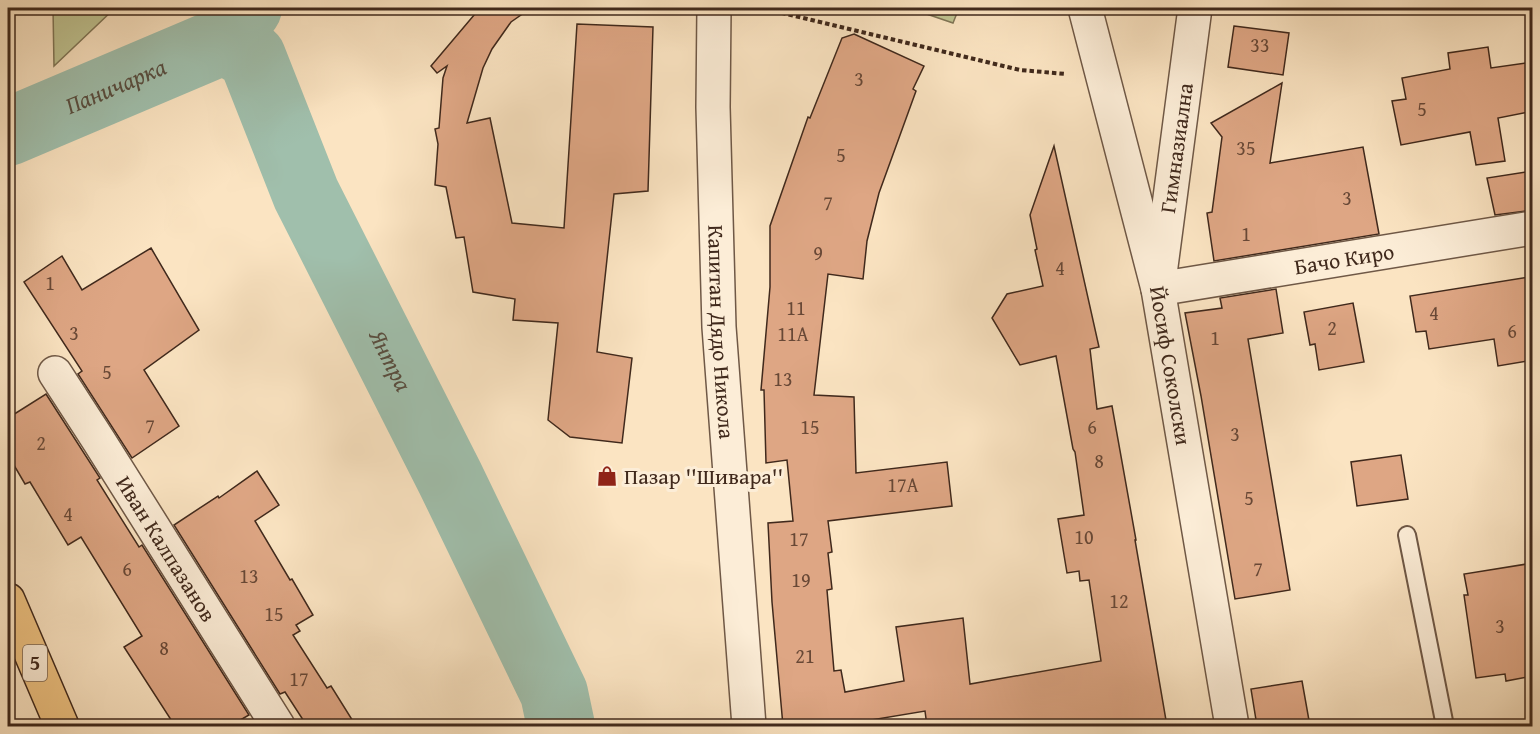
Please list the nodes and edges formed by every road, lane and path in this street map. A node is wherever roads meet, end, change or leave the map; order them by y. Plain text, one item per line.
1 (794, 8) edge
2 (1085, 8) edge
3 (1195, 8) edge
4 (714, 9) edge
5 (756, 10) edge
6 (774, 11) junction
7 (1103, 77) junction
8 (1533, 228) edge
9 (1158, 289) junction
10 (55, 373) dead end
11 (1407, 535) dead end
12 (8, 600) edge
13 (62, 726) edge
14 (278, 726) edge
15 (748, 726) edge
16 (1232, 726) edge
17 (1445, 726) edge

1 - 6 path
2 - 7 street, Йосиф Соколски
3 - 9 street, Гимназиална
4 - 5 path
4 - 15 street, Капитан Дядо Никола
5 - 6 path
6 - 7 path
7 - 9 street, Йосиф Соколски
8 - 9 street, Бачо Киро
9 - 16 street, Йосиф Соколски
10 - 14 street, Иван Калпазанов
11 - 17 lane
12 - 13 main road, 5

